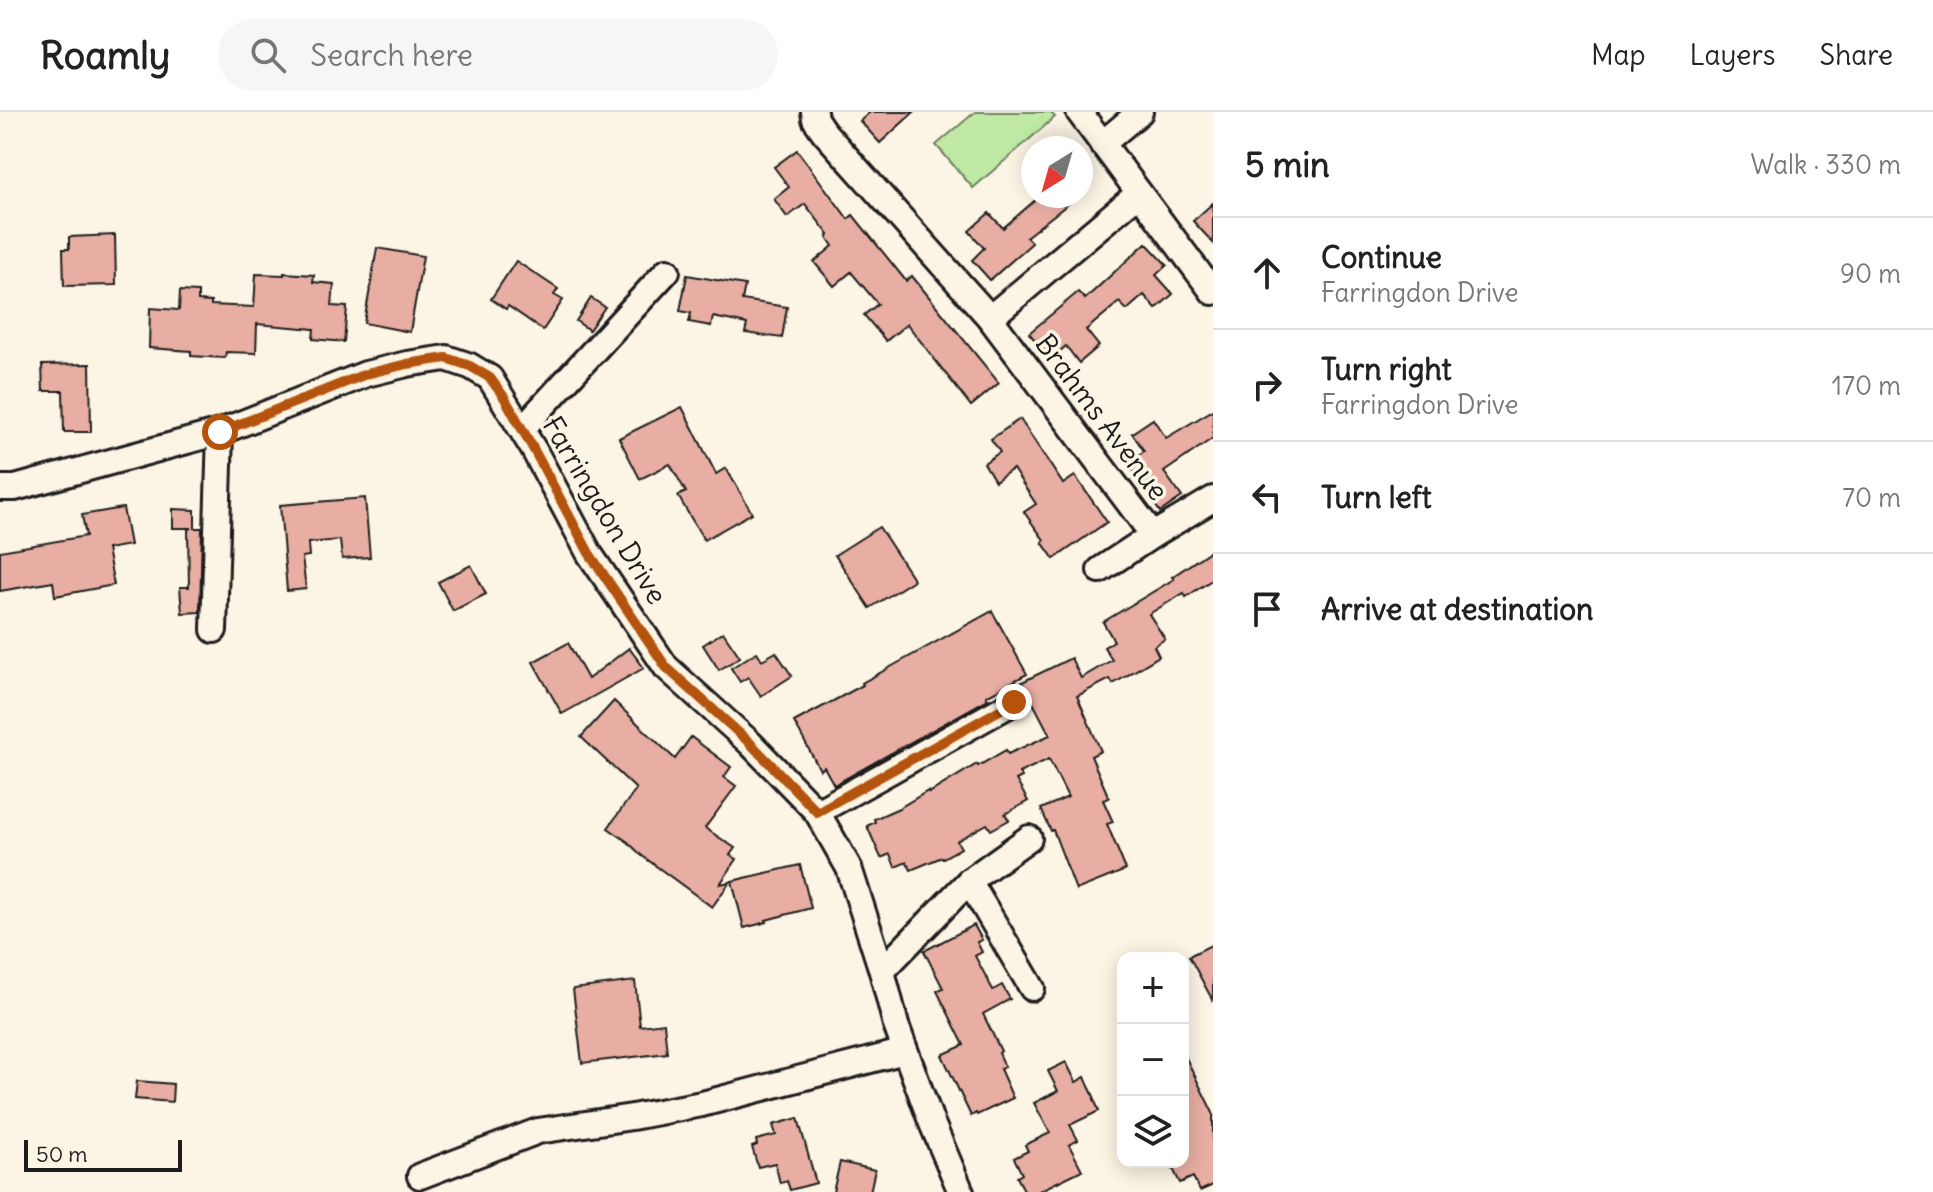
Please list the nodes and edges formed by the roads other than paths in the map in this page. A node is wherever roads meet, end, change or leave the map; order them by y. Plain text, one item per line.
1 (814, 112) edge
2 (1079, 112) edge
3 (1140, 112) edge
4 (1102, 144) junction
5 (1139, 193) junction
6 (667, 271) dead end
7 (1213, 292) edge
8 (990, 318) junction
9 (522, 429) junction
10 (220, 432) junction
11 (0, 488) edge
12 (1213, 499) edge
13 (1153, 535) junction
14 (1100, 570) dead end
15 (214, 630) dead end
16 (1014, 702) dead end
17 (817, 812) junction
18 (1029, 838) dead end
19 (969, 881) junction
20 (882, 971) junction
21 (1032, 988) dead end
22 (905, 1051) junction
23 (420, 1176) dead end
24 (961, 1192) edge

1 - 8 street, Brahms Avenue
2 - 4 street
3 - 4 street
4 - 5 street
5 - 7 street
5 - 8 street
6 - 9 street
8 - 13 street, Brahms Avenue
9 - 10 street, Farringdon Drive
9 - 17 street, Farringdon Drive
10 - 11 street, Farringdon Drive
10 - 15 street
12 - 13 street, Brahms Avenue
13 - 14 street
16 - 17 street
17 - 20 street, Farringdon Drive
18 - 19 street
19 - 20 street
19 - 21 street
20 - 22 street, Farringdon Drive
22 - 23 street
22 - 24 street, Farringdon Drive

